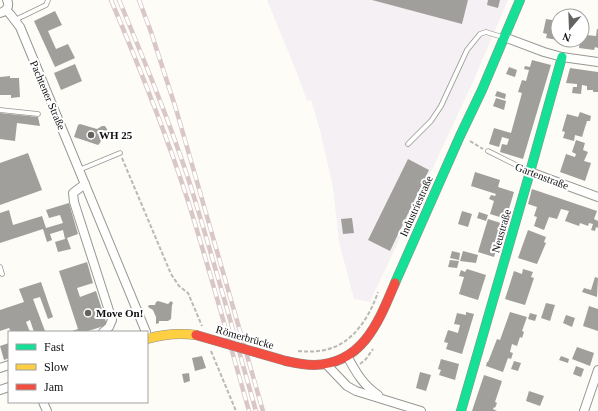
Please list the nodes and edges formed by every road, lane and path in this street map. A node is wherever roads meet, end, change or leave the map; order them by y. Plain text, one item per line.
1 (7, 0) edge
2 (48, 0) edge
3 (520, 0) edge
4 (3, 11) edge
5 (15, 20) junction
6 (504, 37) junction
7 (562, 57) junction
8 (598, 62) edge
9 (0, 110) edge
10 (38, 114) dead end
11 (408, 144) dead end
12 (488, 151) dead end
13 (120, 153) joint
14 (79, 170) junction
15 (530, 172) junction
16 (85, 184) junction
17 (598, 197) edge
18 (0, 267) edge
19 (2, 274) dead end
20 (380, 289) dead end
21 (203, 328) dead end
22 (104, 331) edge
23 (145, 331) edge
24 (148, 336) edge
25 (210, 348) dead end
26 (292, 351) dead end
27 (347, 356) junction
28 (286, 361) joint
29 (326, 364) junction
30 (598, 370) edge
31 (385, 400) junction
32 (236, 411) edge
33 (421, 411) edge
34 (461, 411) edge
35 (584, 411) edge

1 - 4 street
2 - 5 lane
3 - 6 street, Industriestraße
4 - 5 street, Pachtener Straße
5 - 14 street, Pachtener Straße
6 - 7 street
6 - 11 lane
6 - 27 street, Industriestraße
7 - 8 street
7 - 15 street, Neustraße
9 - 10 lane
12 - 15 lane, Gartenstraße
13 - 14 lane
13 - 21 path
14 - 16 street, Pachtener Straße
15 - 17 street, Gartenstraße
15 - 34 street, Neustraße
16 - 22 street
16 - 23 street, Pachtener Straße
18 - 19 lane
20 - 26 path
24 - 28 street, Römerbrücke, bridge
25 - 32 path
27 - 29 street, Industriestraße
27 - 31 street
28 - 29 street, Industriestraße
29 - 31 street
30 - 35 street
31 - 33 street

